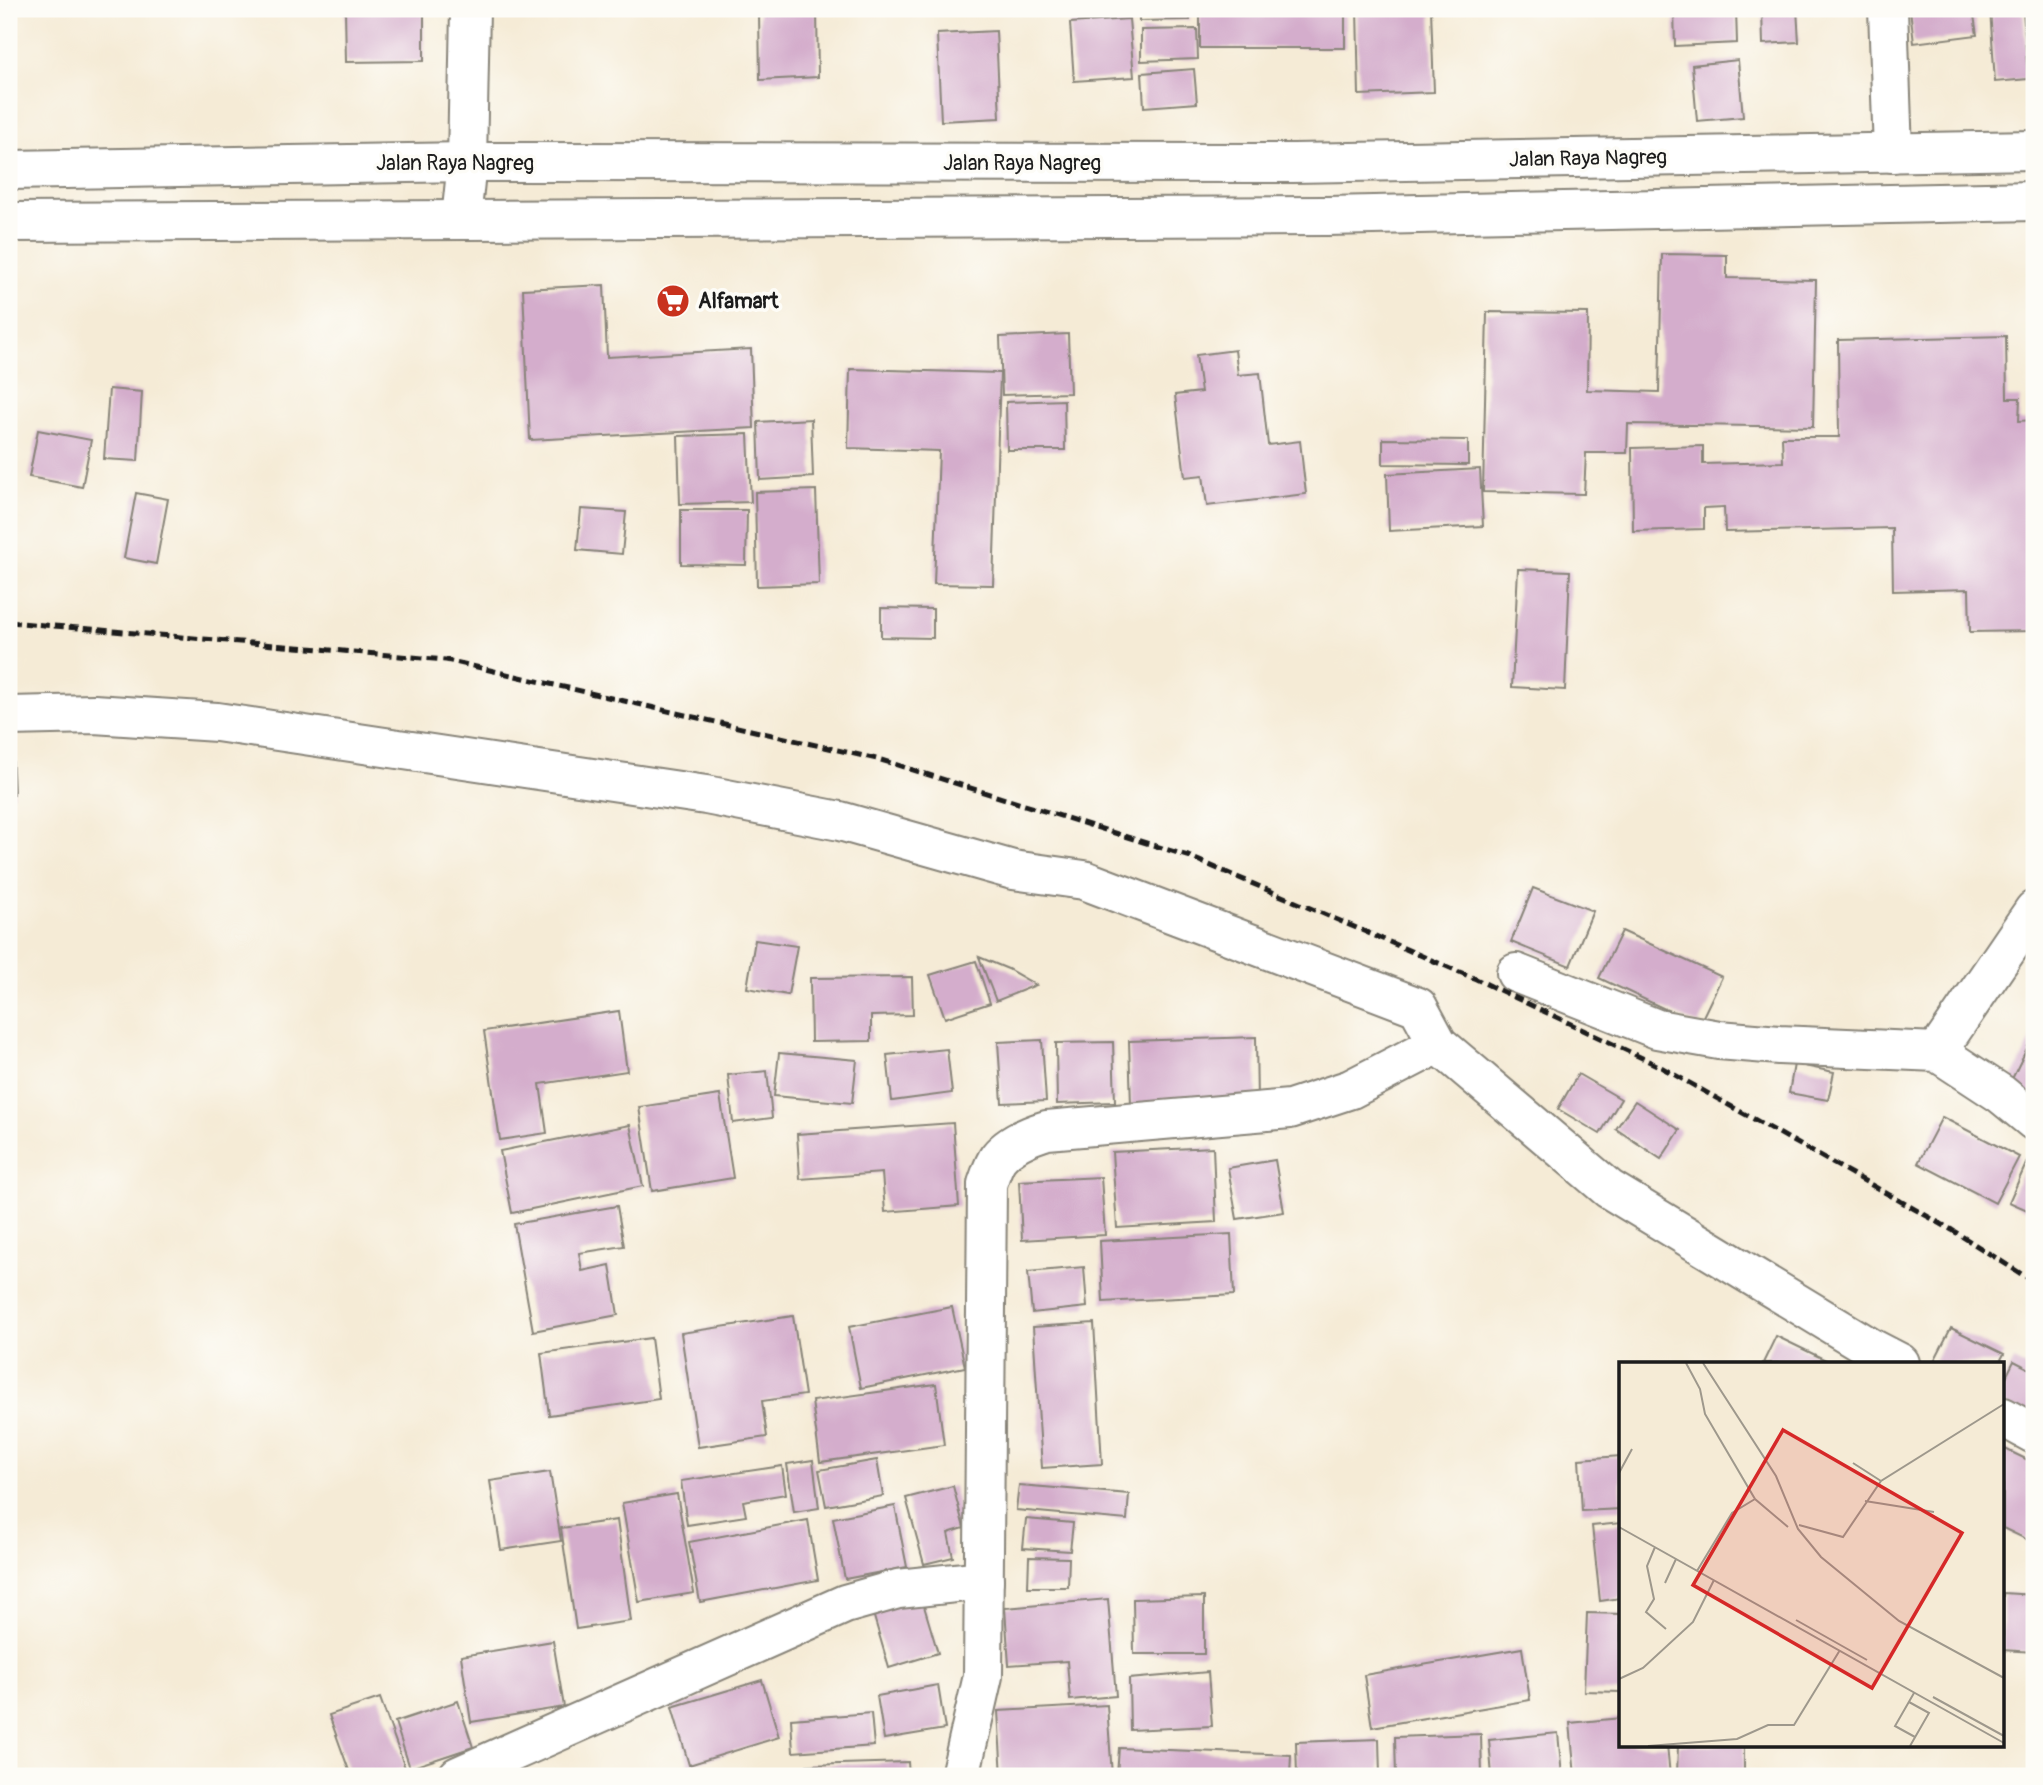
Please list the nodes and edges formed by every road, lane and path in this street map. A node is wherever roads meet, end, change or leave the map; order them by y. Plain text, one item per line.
1 (470, 9) edge
2 (1888, 9) edge
3 (2034, 150) edge
4 (1893, 153) junction
5 (467, 162) junction
6 (9, 170) edge
7 (2034, 201) edge
8 (461, 219) junction
9 (9, 222) edge
10 (9, 716) edge
11 (2034, 910) edge
12 (1516, 974) dead end
13 (1438, 1044) junction
14 (1937, 1052) junction
15 (2034, 1121) edge
16 (1898, 1362) edge
17 (2004, 1418) edge
18 (2034, 1434) edge
19 (984, 1580) junction
20 (458, 1776) edge
21 (960, 1776) edge

1 - 5 main road
2 - 4 main road
3 - 4 main road, Jalan Raya Nagreg
4 - 5 main road, Jalan Raya Nagreg
5 - 6 main road, Jalan Raya Nagreg
5 - 8 main road
7 - 8 main road
8 - 9 main road
10 - 13 main road
11 - 14 main road
12 - 14 main road
13 - 16 main road
13 - 19 main road
14 - 15 main road
17 - 18 main road
19 - 20 main road
19 - 21 main road

